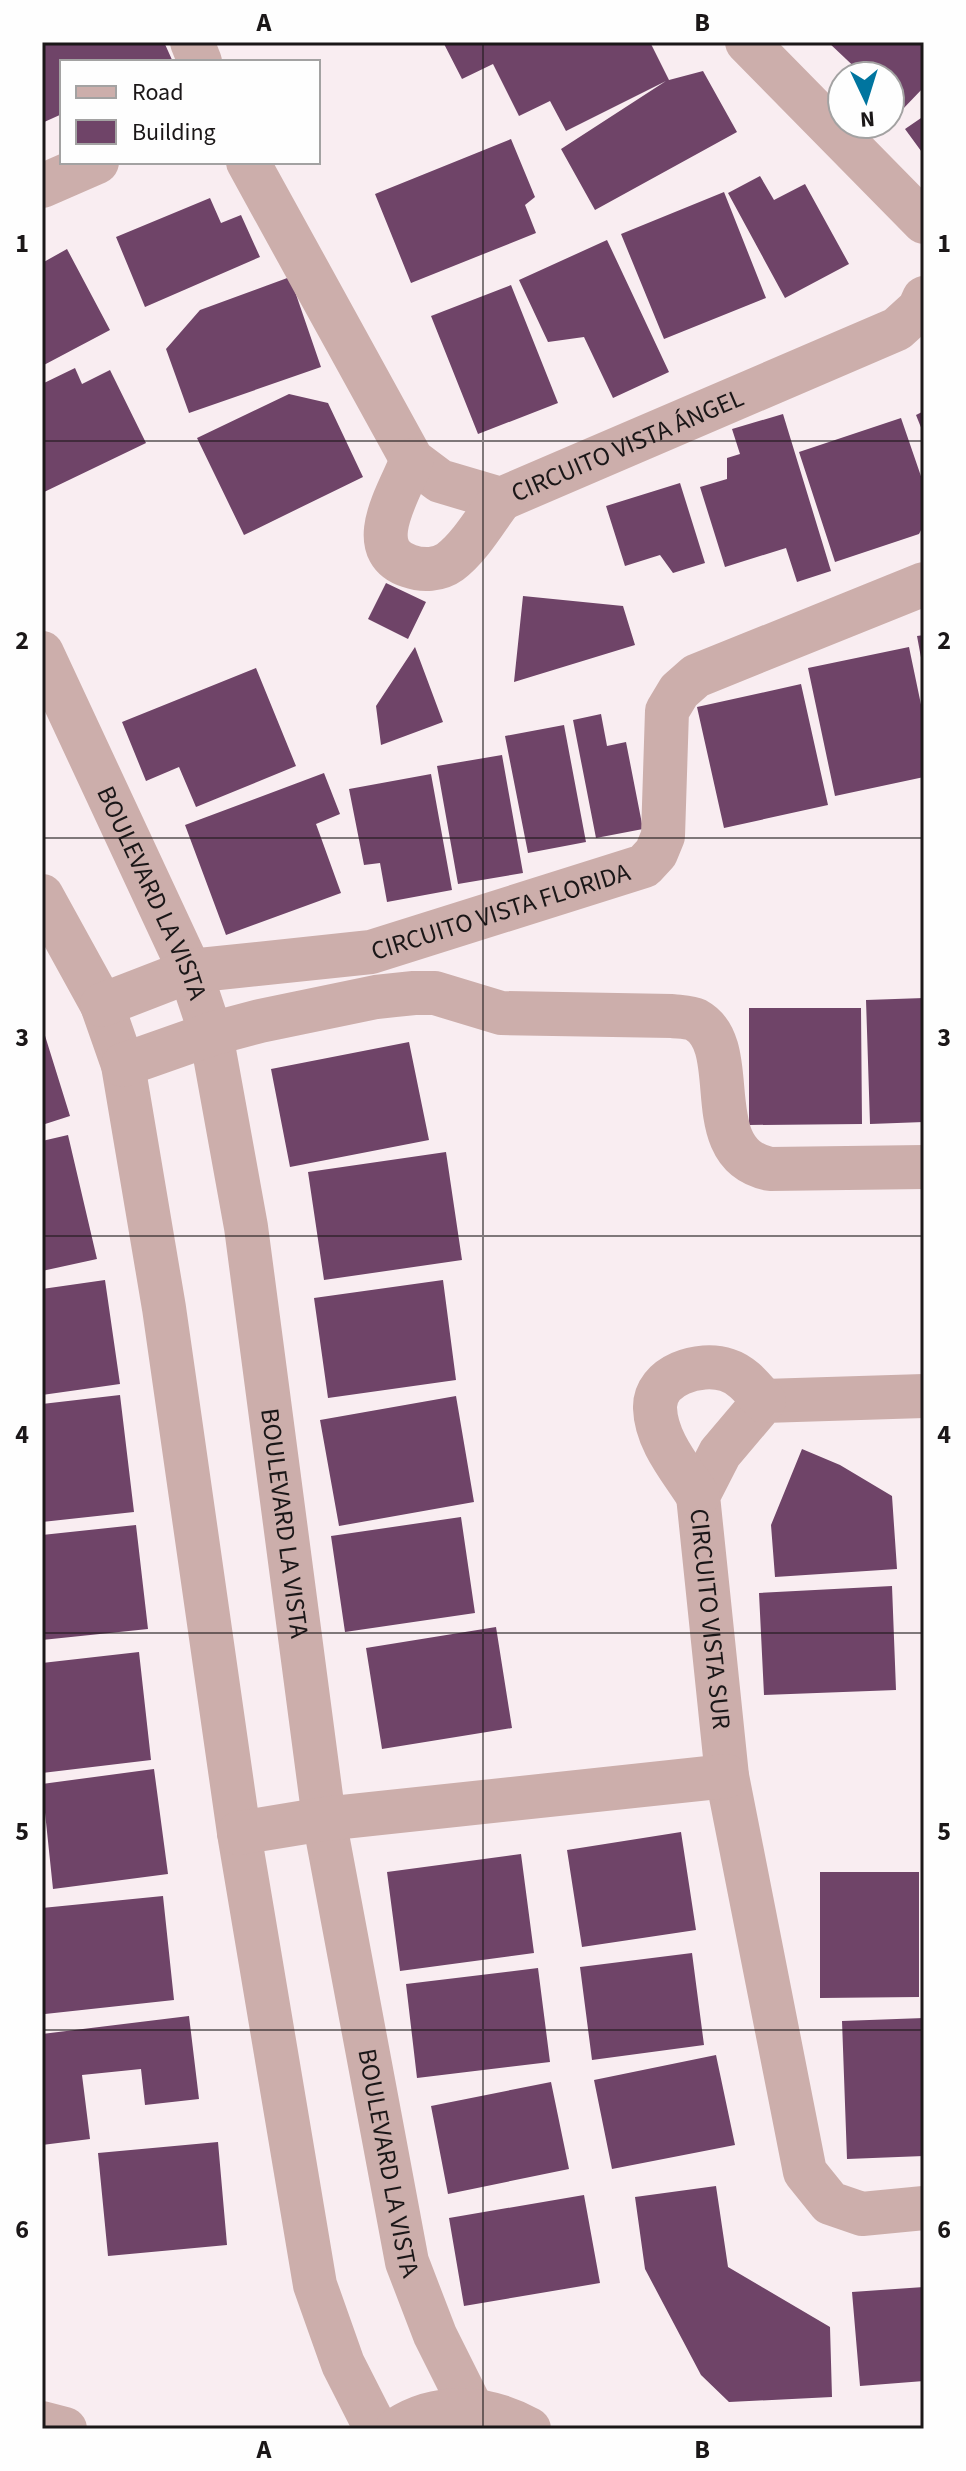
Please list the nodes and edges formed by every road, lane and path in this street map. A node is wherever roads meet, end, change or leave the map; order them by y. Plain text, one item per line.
1 (747, 42) edge
2 (92, 164) edge
3 (249, 164) edge
4 (42, 186) edge
5 (924, 222) edge
6 (915, 322) edge
7 (412, 460) junction
8 (501, 499) junction
9 (924, 584) edge
10 (42, 653) edge
11 (42, 896) edge
12 (371, 952) junction
13 (190, 971) junction
14 (376, 997) junction
15 (102, 1005) junction
16 (211, 1034) junction
17 (123, 1065) junction
18 (924, 1167) edge
19 (924, 1396) edge
20 (764, 1401) junction
21 (698, 1496) junction
22 (727, 1776) junction
23 (324, 1819) junction
24 (239, 1833) junction
25 (924, 2208) edge
26 (472, 2409) junction
27 (42, 2423) edge
28 (65, 2429) edge
29 (376, 2429) edge
30 (397, 2429) edge
31 (529, 2429) edge

1 - 5 street
2 - 4 street
3 - 7 street, CIRCUITO VISTA ÁNGEL
6 - 8 street, CIRCUITO VISTA ÁNGEL
7 - 8 street, CIRCUITO VISTA ÁNGEL
7 - 8 street
9 - 12 street, CIRCUITO VISTA FLORIDA
10 - 13 street, BOULEVARD LA VISTA
11 - 15 street
12 - 13 street, CIRCUITO VISTA FLORIDA
12 - 14 street
13 - 15 street, CIRCUITO VISTA FLORIDA
13 - 16 street, BOULEVARD LA VISTA
14 - 16 street, CIRCUITO VISTA FLORIDA
14 - 18 street, CIRCUITO VISTA FLORIDA
15 - 17 street
16 - 17 street, CIRCUITO VISTA FLORIDA
16 - 23 street, BOULEVARD LA VISTA
17 - 24 street
19 - 20 street
20 - 21 street, CIRCUITO VISTA SUR
20 - 21 street
21 - 22 street, CIRCUITO VISTA SUR
22 - 23 street
22 - 25 street, CIRCUITO VISTA SUR
23 - 24 street
23 - 26 street, BOULEVARD LA VISTA
24 - 29 street
26 - 30 street
26 - 31 street
27 - 28 street

